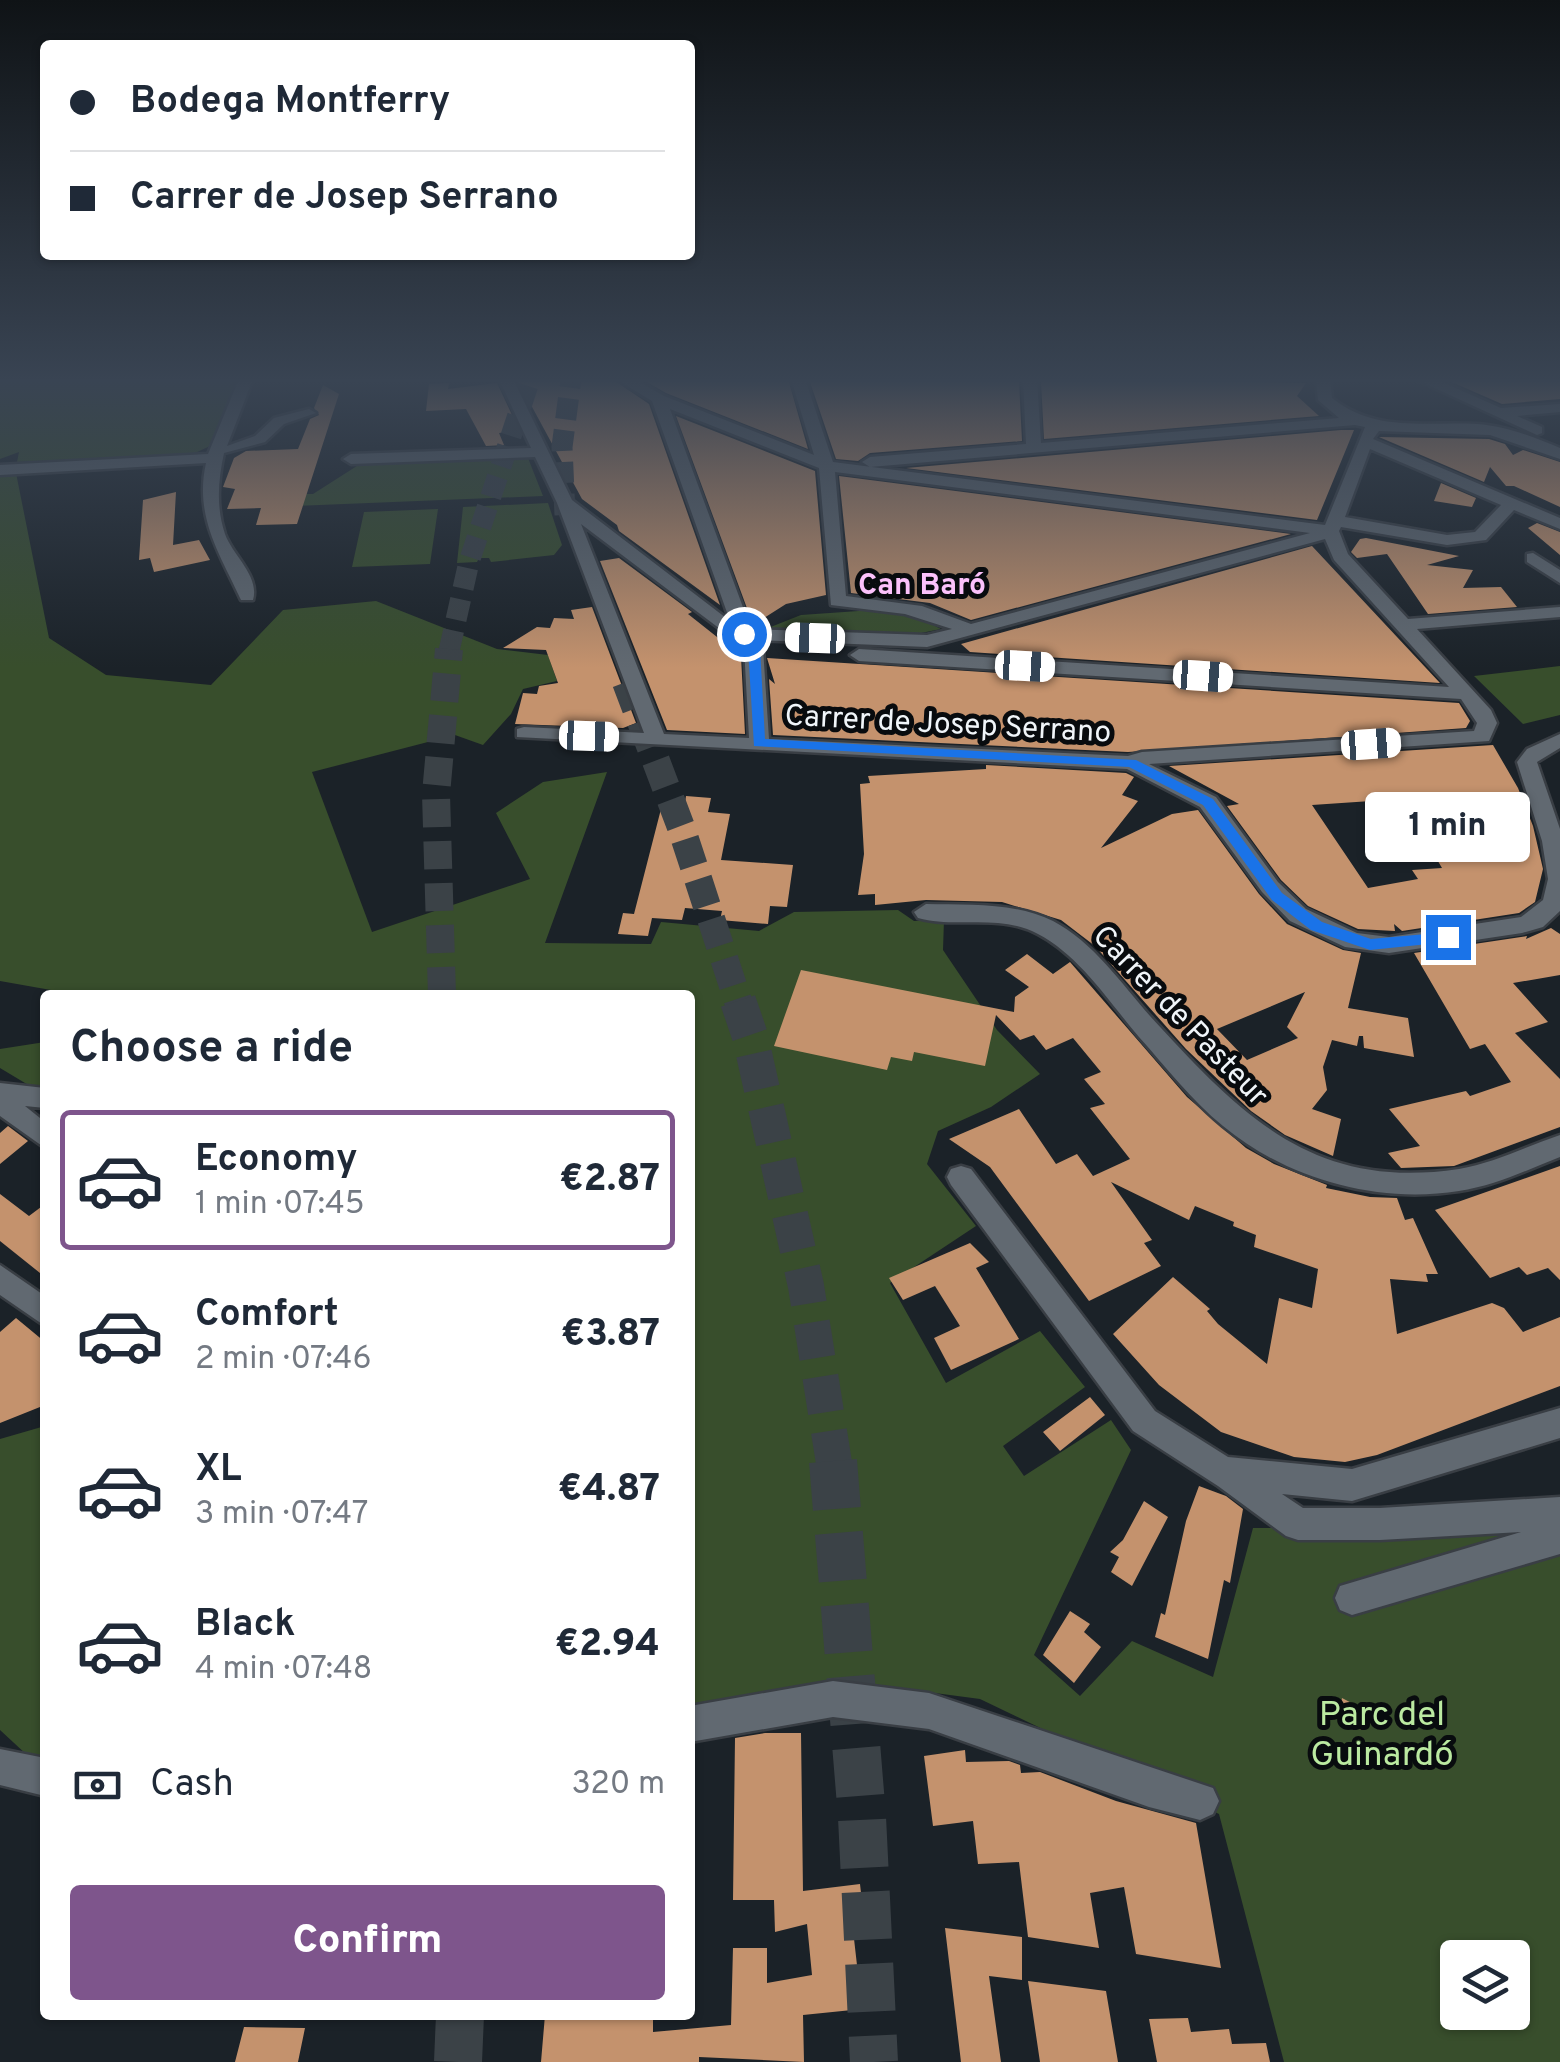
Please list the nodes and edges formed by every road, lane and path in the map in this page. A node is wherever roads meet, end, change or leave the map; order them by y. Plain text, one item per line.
1 (215, 475) edge
2 (552, 475) edge
3 (688, 475) edge
4 (828, 475) edge
5 (905, 475) edge
6 (1354, 475) edge
7 (1455, 475) edge
8 (566, 503) junction
9 (1512, 503) junction
10 (1560, 524) edge
11 (596, 526) junction
12 (1334, 526) junction
13 (575, 532) junction
14 (1308, 540) junction
15 (1338, 551) junction
16 (1533, 558) dead end
17 (1560, 578) edge
18 (246, 588) dead end
19 (1560, 612) edge
20 (1404, 624) junction
21 (970, 630) junction
22 (749, 641) junction
23 (1467, 694) junction
24 (524, 734) dead end
25 (656, 738) junction
26 (1560, 740) edge
27 (759, 743) junction
28 (1132, 763) junction
29 (926, 912) dead end
30 (0, 1092) edge
31 (40, 1097) edge
32 (0, 1101) edge
33 (40, 1133) edge
34 (1560, 1146) edge
35 (962, 1177) dead end
36 (0, 1278) edge
37 (40, 1309) edge
38 (1560, 1423) edge
39 (1223, 1472) junction
40 (1560, 1513) edge
41 (1560, 1537) edge
42 (1352, 1598) dead end
43 (695, 1723) edge
44 (0, 1767) edge
45 (40, 1776) edge
46 (1200, 1801) dead end

1 - 18 street
2 - 8 street
3 - 22 street
4 - 21 street
5 - 12 street
6 - 12 street
7 - 9 street
8 - 11 street
8 - 13 street
9 - 10 street
9 - 12 street
11 - 13 street
11 - 22 street
12 - 14 street
12 - 15 street
13 - 25 street
14 - 15 street
14 - 21 street
15 - 20 street
16 - 17 street
19 - 20 street
20 - 23 street
21 - 22 street
22 - 23 street
22 - 27 street
23 - 28 street
24 - 25 street, Carrer de Josep Serrano
25 - 27 street, Carrer de Josep Serrano
26 - 28 street, Carrer de Josep Serrano
27 - 28 street, Carrer de Josep Serrano
29 - 34 street, Carrer de Pasteur
30 - 31 street
32 - 33 street
35 - 39 street
36 - 37 street
38 - 39 street
39 - 40 street
41 - 42 street
43 - 46 street
44 - 45 street

